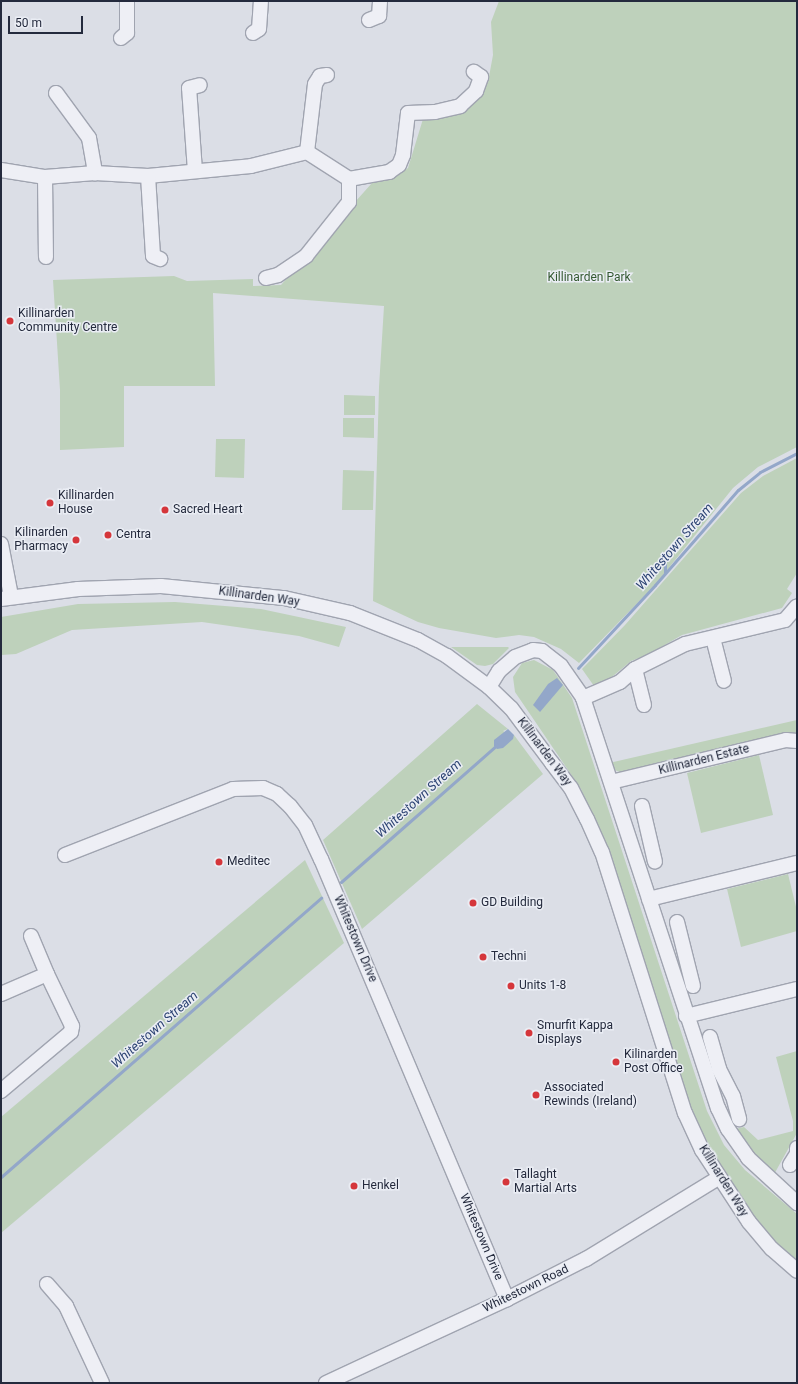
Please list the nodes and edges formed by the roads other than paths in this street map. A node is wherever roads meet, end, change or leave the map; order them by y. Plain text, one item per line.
1 (128, 1) edge
2 (261, 1) edge
3 (380, 1) edge
4 (369, 20) dead end
5 (253, 33) dead end
6 (121, 38) dead end
7 (474, 72) dead end
8 (327, 75) dead end
9 (200, 85) dead end
10 (56, 93) dead end
11 (307, 152) junction
12 (1, 170) edge
13 (195, 171) junction
14 (95, 173) junction
15 (148, 176) junction
16 (44, 177) junction
17 (349, 179) junction
18 (46, 258) dead end
19 (160, 259) dead end
20 (266, 278) dead end
21 (1, 544) edge
22 (6, 597) edge
23 (797, 606) edge
24 (713, 638) junction
25 (635, 669) junction
26 (724, 681) dead end
27 (489, 687) junction
28 (583, 698) junction
29 (644, 705) dead end
30 (797, 741) edge
31 (611, 782) junction
32 (642, 806) dead end
33 (651, 844) junction
34 (632, 849) junction
35 (65, 855) dead end
36 (655, 862) dead end
37 (797, 863) edge
38 (649, 899) junction
39 (677, 922) dead end
40 (31, 936) dead end
41 (686, 962) junction
42 (670, 966) junction
43 (47, 974) junction
44 (693, 986) dead end
45 (797, 989) edge
46 (1, 994) edge
47 (686, 1016) junction
48 (710, 1037) dead end
49 (726, 1081) junction
50 (710, 1087) junction
51 (1, 1091) edge
52 (739, 1119) dead end
53 (797, 1148) edge
54 (790, 1165) dead end
55 (718, 1178) junction
56 (797, 1203) edge
57 (797, 1271) edge
58 (47, 1284) dead end
59 (507, 1299) junction
60 (102, 1383) edge
61 (326, 1383) edge

1 - 6 street
2 - 5 street
3 - 4 street
7 - 17 street
8 - 11 street
9 - 13 street
10 - 14 street
11 - 13 street
11 - 17 street
12 - 16 street
13 - 15 street
14 - 15 street
14 - 16 street
15 - 19 street
16 - 18 street
17 - 20 street
21 - 22 street
22 - 27 street, Killinarden Way
23 - 24 street
24 - 25 street
24 - 26 street
25 - 28 street
25 - 29 street
27 - 28 street
27 - 55 street, Killinarden Way
28 - 31 street
30 - 31 street, Killinarden Estate
31 - 34 street
32 - 33 street
33 - 34 street
33 - 36 street
34 - 38 street
35 - 59 street, Whitestown Drive
37 - 38 street
38 - 42 street
39 - 41 street
40 - 43 street
41 - 42 street
41 - 44 street
42 - 47 street
43 - 46 street
43 - 51 street
45 - 47 street
47 - 50 street
48 - 49 street
49 - 50 street
49 - 52 street
50 - 56 street
53 - 54 street
55 - 57 street, Killinarden Way
55 - 59 street, Whitestown Road
58 - 60 street
59 - 61 street, Whitestown Road

